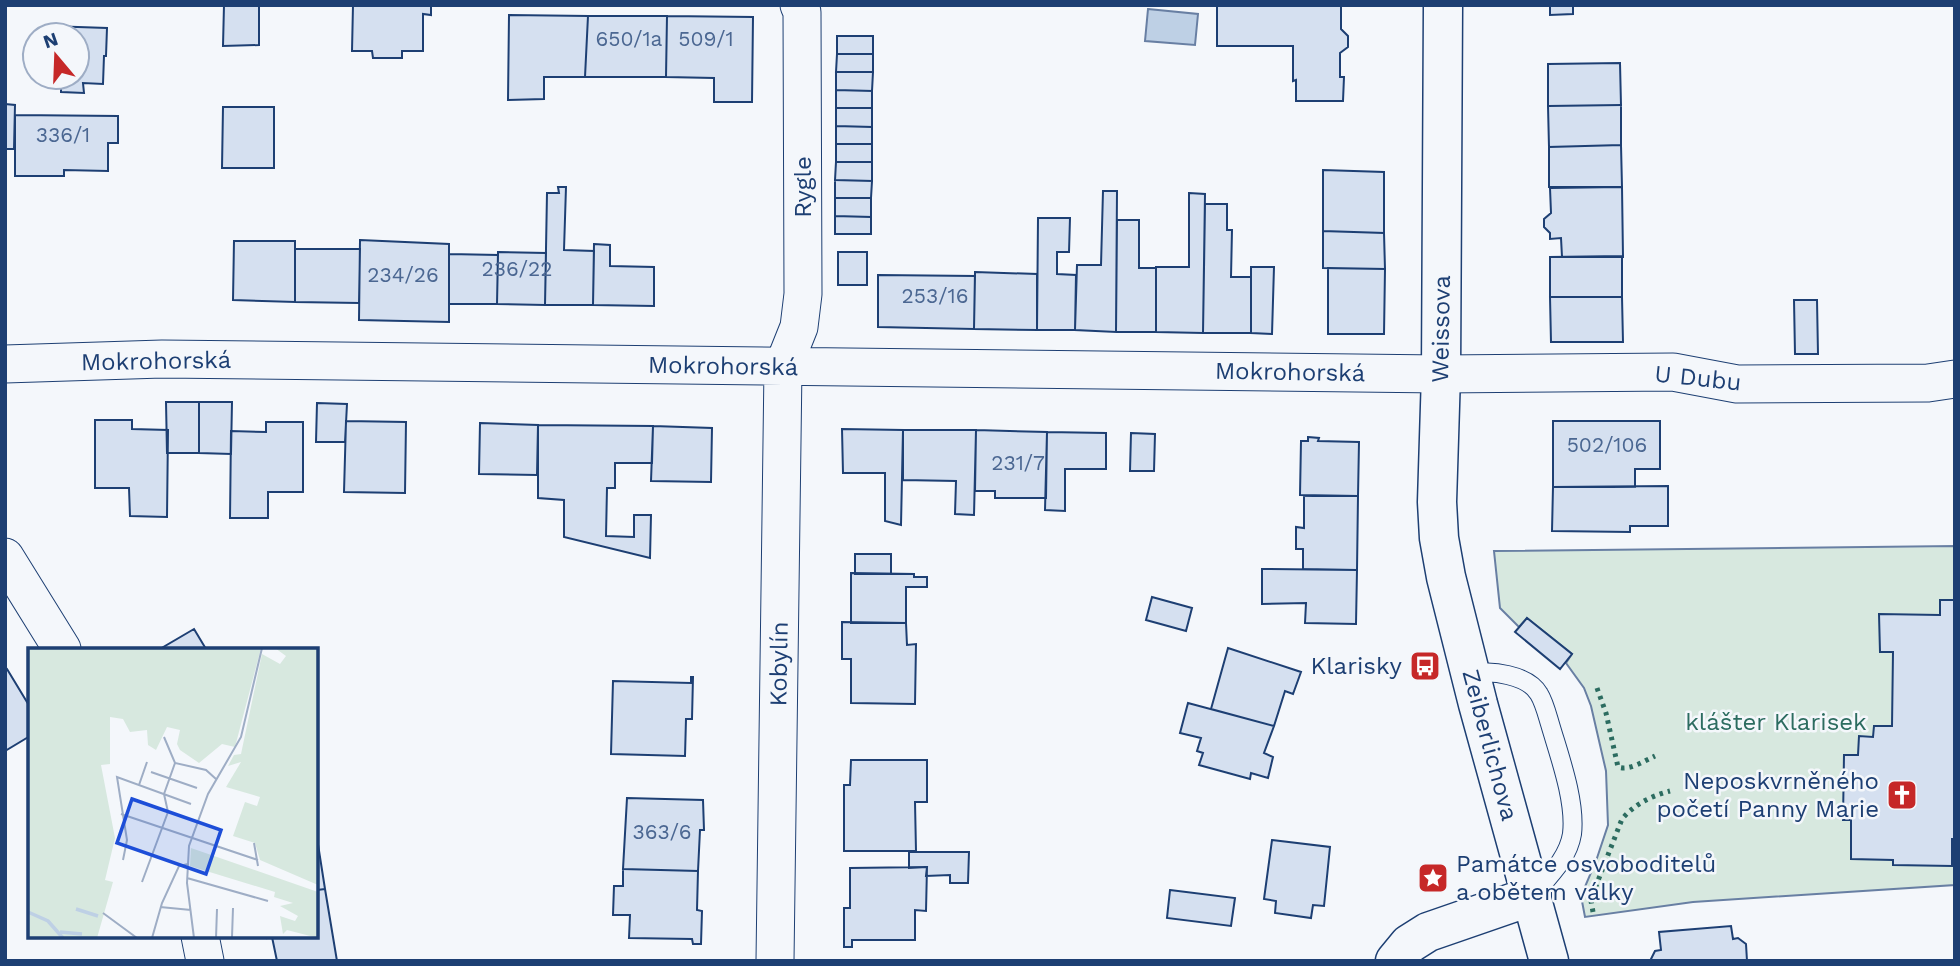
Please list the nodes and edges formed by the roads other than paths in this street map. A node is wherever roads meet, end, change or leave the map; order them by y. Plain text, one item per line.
1 (799, 5) edge
2 (1443, 5) edge
3 (5, 364) edge
4 (783, 367) junction
5 (1441, 374) junction
6 (1955, 379) edge
7 (5, 557) edge
8 (61, 648) edge
9 (1467, 663) junction
10 (1532, 896) junction
11 (200, 938) edge
12 (205, 961) edge
13 (775, 961) edge
14 (1395, 961) edge
15 (1549, 961) edge

1 - 4 street, Rygle
2 - 5 street, Weissova
3 - 4 street, Mokrohorská
4 - 5 street, Mokrohorská
4 - 13 street, Kobylín
5 - 6 street, U Dubu
5 - 9 street, Weissova
7 - 8 street
9 - 10 street, Zeiberlichova
9 - 10 lane
10 - 14 street
10 - 15 street, Zeiberlichova
11 - 12 street

